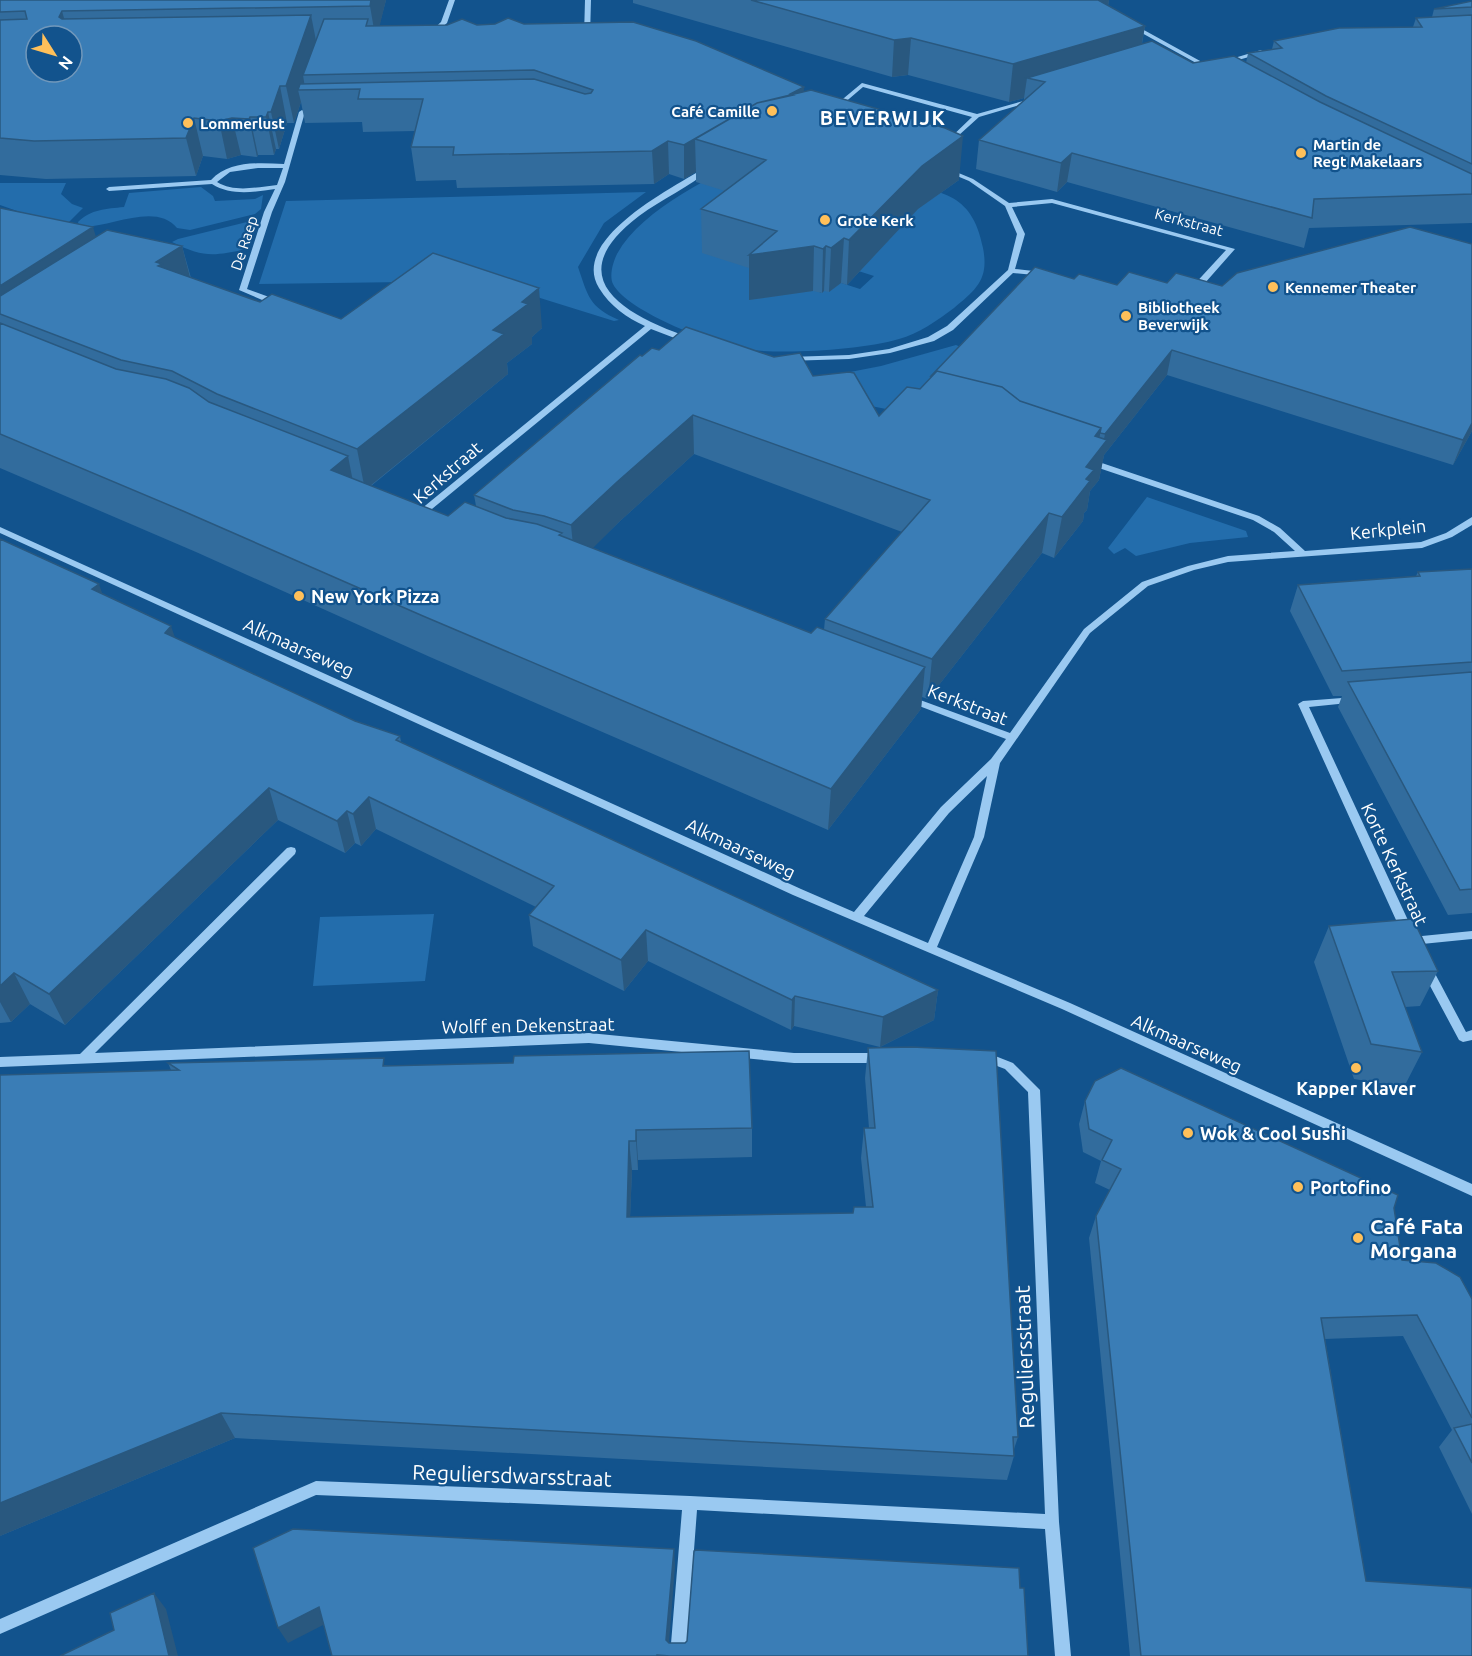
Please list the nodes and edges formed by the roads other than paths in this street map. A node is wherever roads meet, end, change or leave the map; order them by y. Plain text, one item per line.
1 (452, 0) edge
2 (588, 0) edge
3 (1125, 22) edge
4 (426, 37) edge
5 (598, 40) edge
6 (1271, 50) edge
7 (1183, 54) junction
8 (1172, 57) edge
9 (1206, 67) junction
10 (1216, 72) edge
11 (1041, 98) edge
12 (306, 101) edge
13 (826, 103) edge
14 (837, 106) junction
15 (829, 113) edge
16 (977, 116) junction
17 (940, 151) edge
18 (715, 164) edge
19 (941, 165) edge
20 (287, 166) junction
21 (213, 182) junction
22 (280, 187) junction
23 (109, 189) dead end
24 (1008, 206) junction
25 (1011, 271) junction
26 (1046, 274) edge
27 (1189, 296) edge
28 (291, 308) edge
29 (651, 325) junction
30 (696, 342) edge
31 (775, 359) edge
32 (1085, 460) edge
33 (407, 511) edge
34 (1472, 520) edge
35 (0, 530) edge
36 (1302, 553) junction
37 (903, 696) edge
38 (1371, 699) edge
39 (1012, 738) junction
40 (996, 762) junction
41 (291, 851) dead end
42 (857, 916) junction
43 (1472, 935) edge
44 (931, 948) junction
45 (1417, 951) junction
46 (1467, 1036) edge
47 (897, 1058) edge
48 (976, 1058) edge
49 (82, 1059) junction
50 (0, 1062) edge
51 (1472, 1190) edge
52 (690, 1503) junction
53 (1052, 1522) junction
54 (0, 1627) edge
55 (678, 1656) edge
56 (1063, 1656) edge

1 - 4 street
2 - 5 street
3 - 7 street
6 - 9 street
7 - 8 street
7 - 9 street
9 - 10 street
11 - 16 street
12 - 20 street, De Raep
13 - 14 street
14 - 15 street
14 - 16 street
16 - 17 street
18 - 29 street
19 - 24 street
20 - 21 street
20 - 22 street, De Raep
21 - 22 street
21 - 23 street
22 - 28 street, De Raep
24 - 25 street
24 - 27 street, Kerkstraat
25 - 26 street
25 - 31 street
29 - 30 street
29 - 33 street, Kerkstraat
32 - 36 street
34 - 36 street, Kerkplein
35 - 42 street, Alkmaarseweg
36 - 39 street, Kerkplein
37 - 39 street, Kerkstraat
38 - 45 street, Korte Kerkstraat
39 - 40 street, Kerkplein
40 - 42 street
40 - 44 street
41 - 49 street
42 - 44 street, Alkmaarseweg
43 - 45 street
44 - 51 street, Alkmaarseweg
45 - 46 street, Korte Kerkstraat
47 - 49 street, Wolff en Dekenstraat
48 - 53 street, Reguliersstraat
49 - 50 street, Wolff en Dekenstraat
52 - 53 street, Reguliersdwarsstraat
52 - 54 street, Reguliersdwarsstraat
52 - 55 street
53 - 56 street, Reguliersstraat

